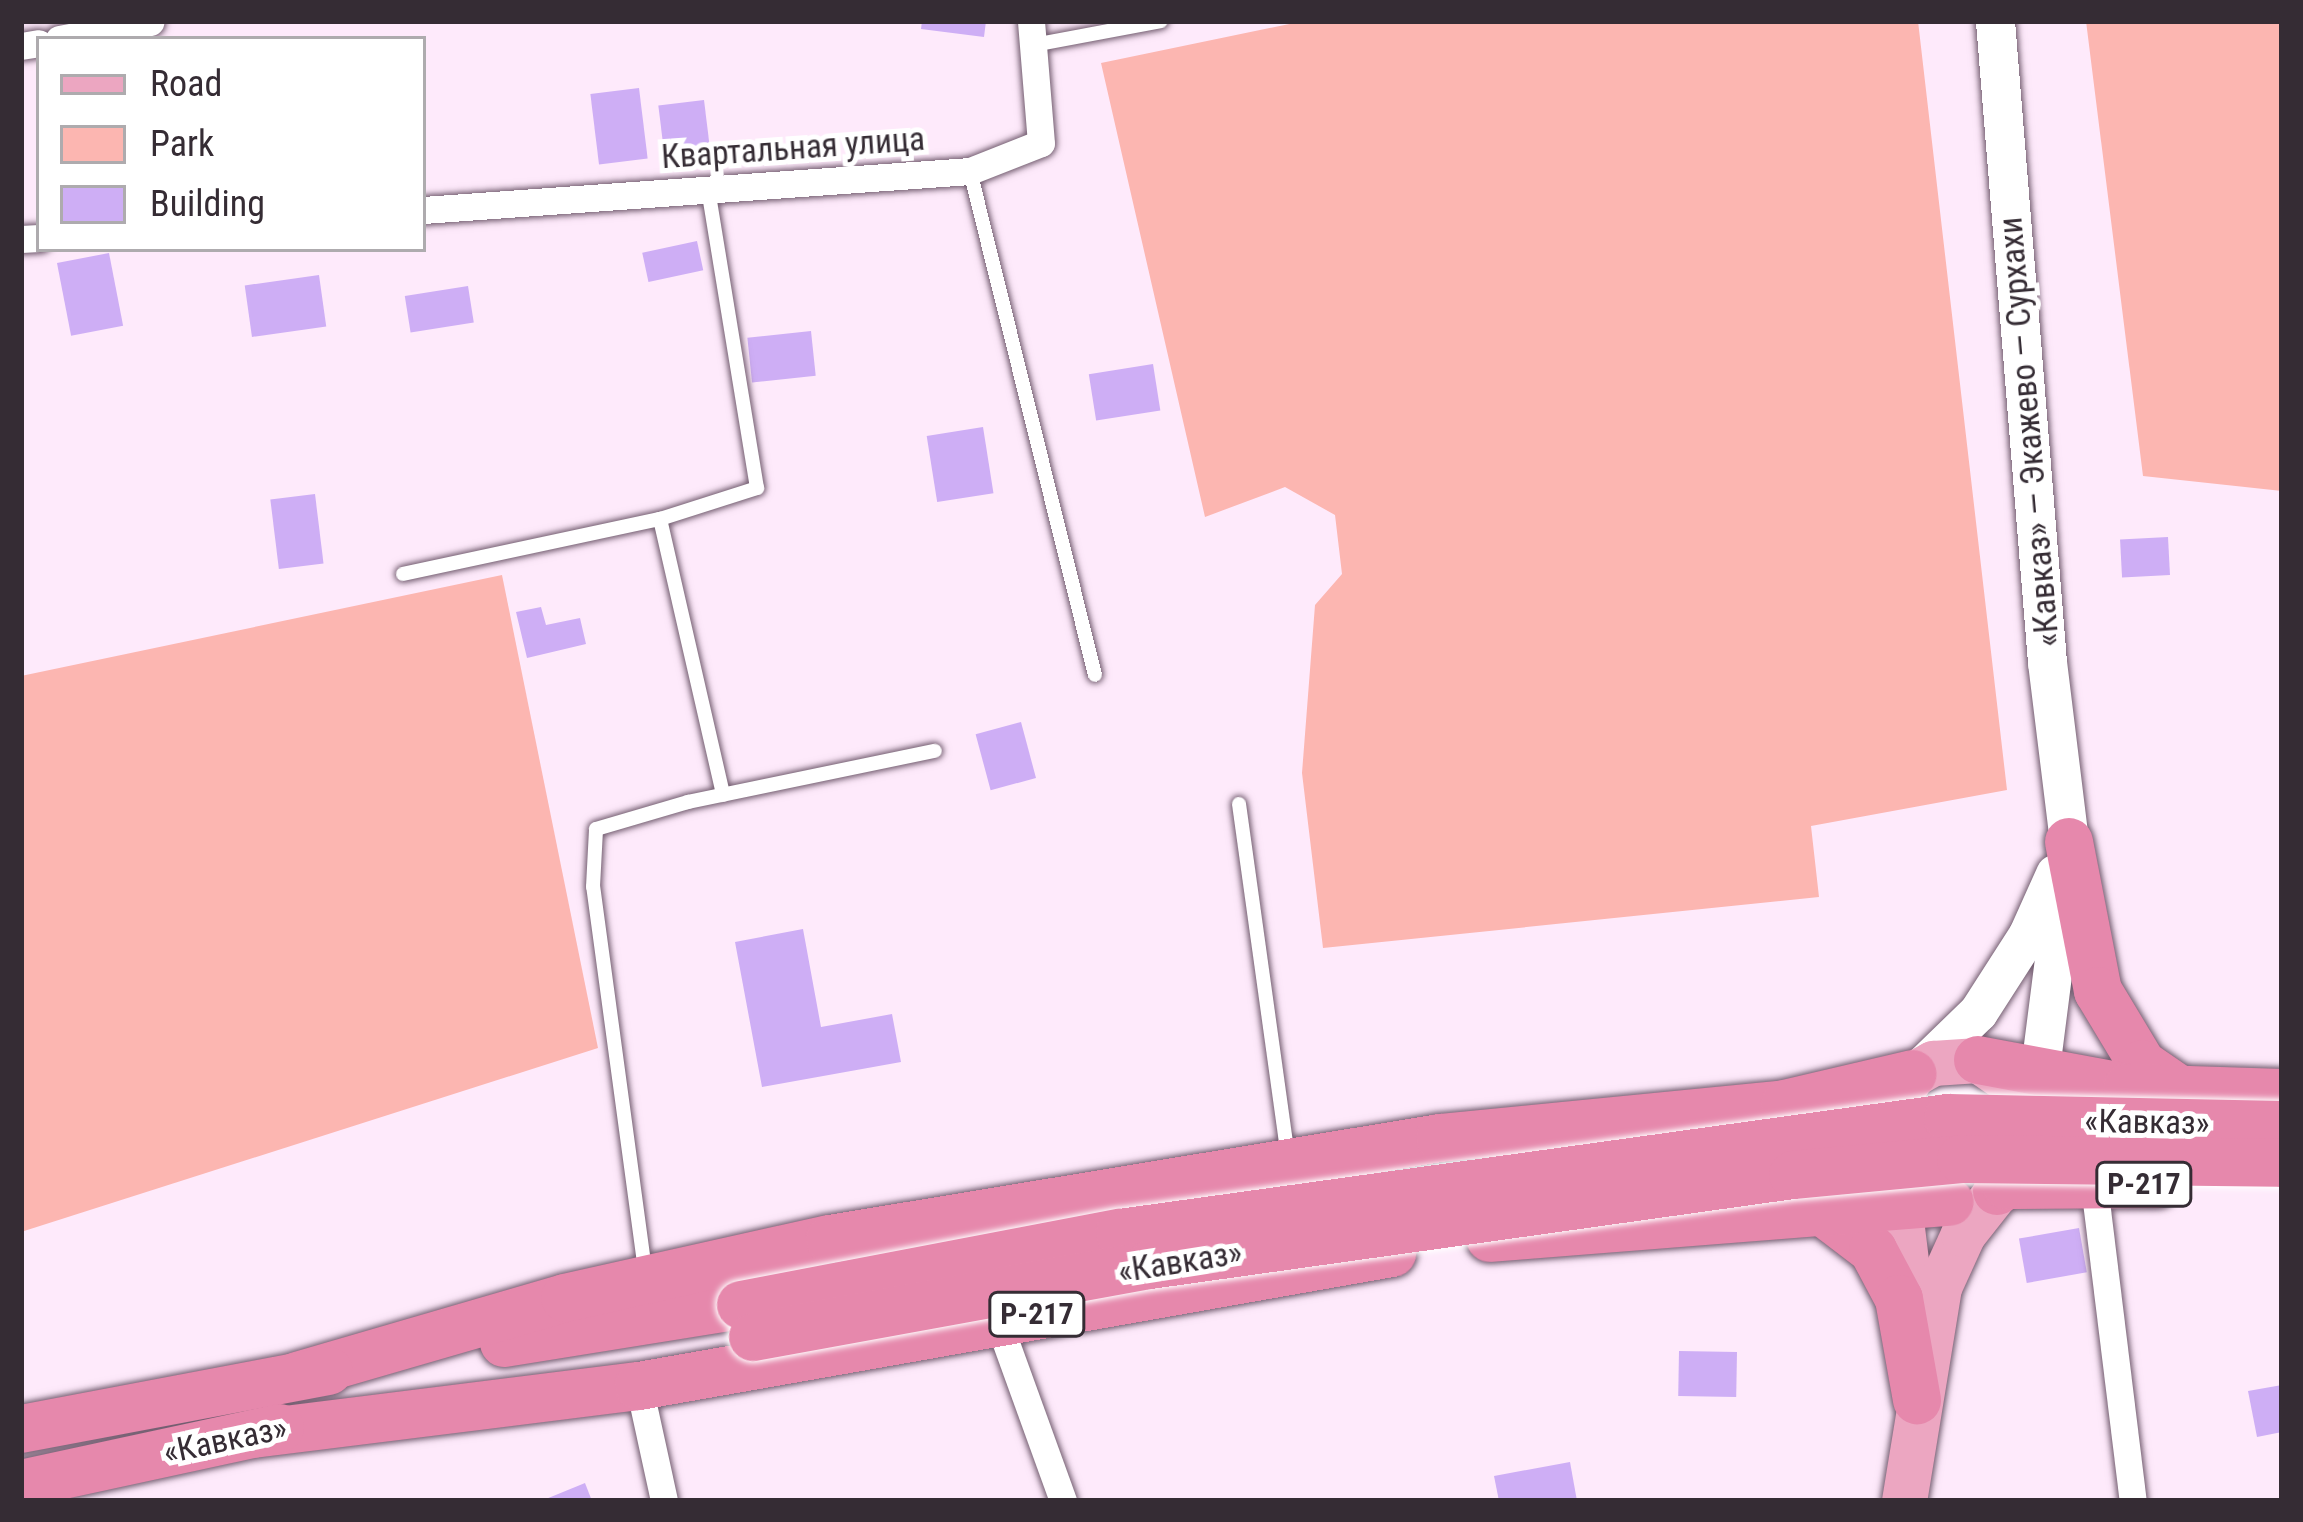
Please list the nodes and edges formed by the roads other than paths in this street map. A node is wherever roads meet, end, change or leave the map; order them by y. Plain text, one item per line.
1 (1161, 21) edge
2 (1995, 21) edge
3 (150, 22) edge
4 (1032, 33) edge
5 (75, 36) edge
6 (970, 172) junction
7 (708, 190) junction
8 (426, 210) edge
9 (660, 519) junction
10 (403, 574) dead end
11 (1095, 675) dead end
12 (935, 751) dead end
13 (724, 795) junction
14 (1239, 804) dead end
15 (2069, 842) junction
16 (1978, 1060) junction
17 (2040, 1069) junction
18 (1913, 1074) junction
19 (2180, 1090) junction
20 (2282, 1093) edge
21 (2282, 1125) edge
22 (2031, 1130) junction
23 (1893, 1159) junction
24 (1288, 1162) junction
25 (2282, 1163) edge
26 (2094, 1185) junction
27 (2282, 1186) edge
28 (2002, 1188) junction
29 (1950, 1202) junction
30 (1900, 1207) junction
31 (1823, 1212) junction
32 (647, 1279) junction
33 (747, 1321) junction
34 (998, 1321) junction
35 (297, 1376) junction
36 (639, 1386) junction
37 (1917, 1400) junction
38 (21, 1429) edge
39 (253, 1434) junction
40 (21, 1484) edge
41 (664, 1501) edge
42 (1064, 1501) edge
43 (1904, 1501) edge
44 (2133, 1501) edge

1 - 4 lane
2 - 15 main road, «Кавказ» — Экажево — Сурхахи
3 - 5 street
4 - 6 street, Квартальная улица
6 - 7 street, Квартальная улица
6 - 11 lane
7 - 8 street, Квартальная улица
7 - 9 lane
9 - 10 lane
9 - 13 lane
12 - 13 lane
13 - 32 lane
14 - 24 lane
15 - 17 main road, «Кавказ» — Экажево — Сурхахи
15 - 18 main road
15 - 19 highway
16 - 17 highway
16 - 18 main road
16 - 22 main road
17 - 19 highway
17 - 22 main road, «Кавказ» — Экажево — Сурхахи
18 - 23 main road
18 - 24 highway
19 - 20 highway
21 - 33 highway, «Кавказ» / Р-217, bridge
22 - 28 main road
23 - 29 main road
23 - 30 main road
24 - 32 highway
25 - 33 highway, «Кавказ» / Р-217, bridge
26 - 27 highway, «Кавказ» / Р-217
26 - 28 highway, «Кавказ» / Р-217
26 - 44 street
28 - 29 main road
28 - 37 main road
29 - 30 highway
30 - 31 highway
30 - 37 main road
31 - 34 highway, Р-217
31 - 37 highway
32 - 35 highway
33 - 35 highway, «Кавказ» / Р-217
33 - 39 highway, «Кавказ» / Р-217
34 - 36 highway, Р-217
34 - 42 street
35 - 38 highway, «Кавказ» / Р-217
36 - 39 highway, Р-217
36 - 41 street
37 - 43 main road
39 - 40 highway, «Кавказ» / Р-217

